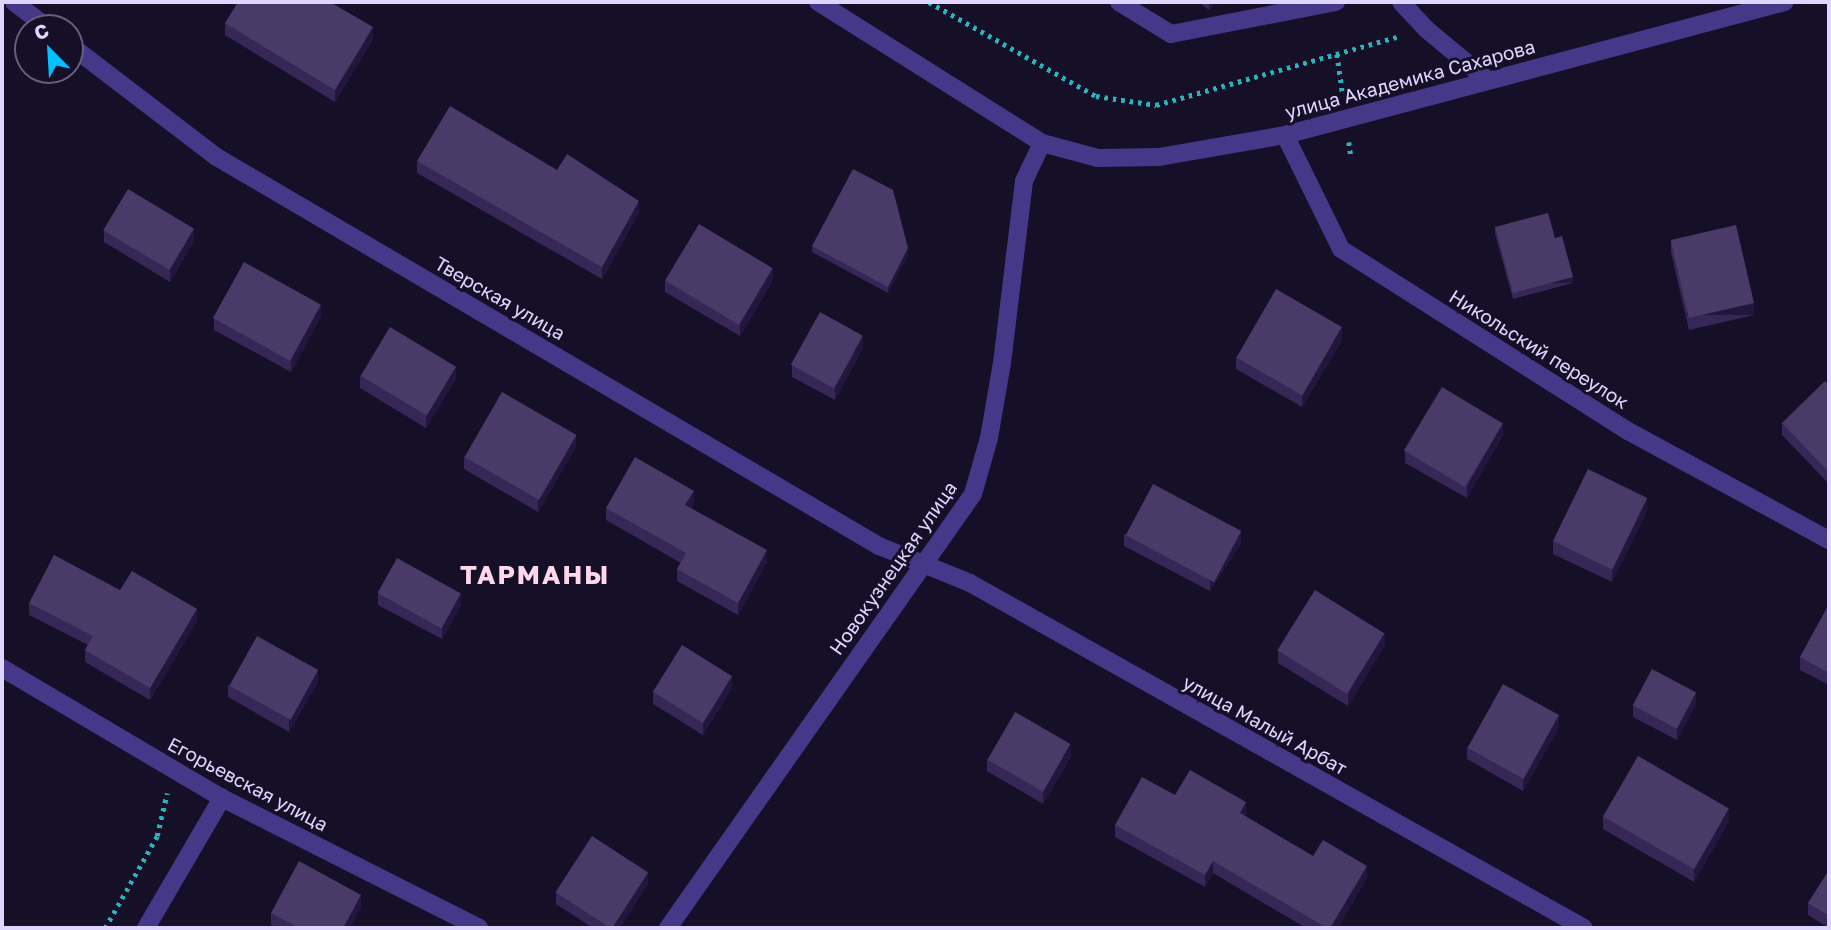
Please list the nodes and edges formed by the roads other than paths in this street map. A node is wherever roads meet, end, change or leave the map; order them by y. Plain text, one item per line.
1 (14, 2) edge
2 (818, 2) edge
3 (1119, 2) edge
4 (1336, 2) edge
5 (1401, 2) edge
6 (1785, 2) edge
7 (30, 14) edge
8 (84, 56) edge
9 (1485, 78) junction
10 (1285, 135) junction
11 (1042, 143) junction
12 (1829, 540) edge
13 (922, 567) junction
14 (2, 668) edge
15 (222, 798) junction
16 (146, 928) edge
17 (479, 928) edge
18 (668, 928) edge
19 (1584, 928) edge

1 - 7 street
2 - 11 street, улица Академика Сахарова
3 - 4 street
5 - 9 street
6 - 9 street, улица Академика Сахарова
8 - 13 street, Тверская улица
9 - 10 street, улица Академика Сахарова
10 - 11 street, улица Академика Сахарова
10 - 12 street, Никольский переулок
11 - 13 street, Новокузнецкая улица
13 - 18 street, Новокузнецкая улица
13 - 19 street, улица Малый Арбат
14 - 15 street, Егорьевская улица
15 - 16 street
15 - 17 street, Егорьевская улица

